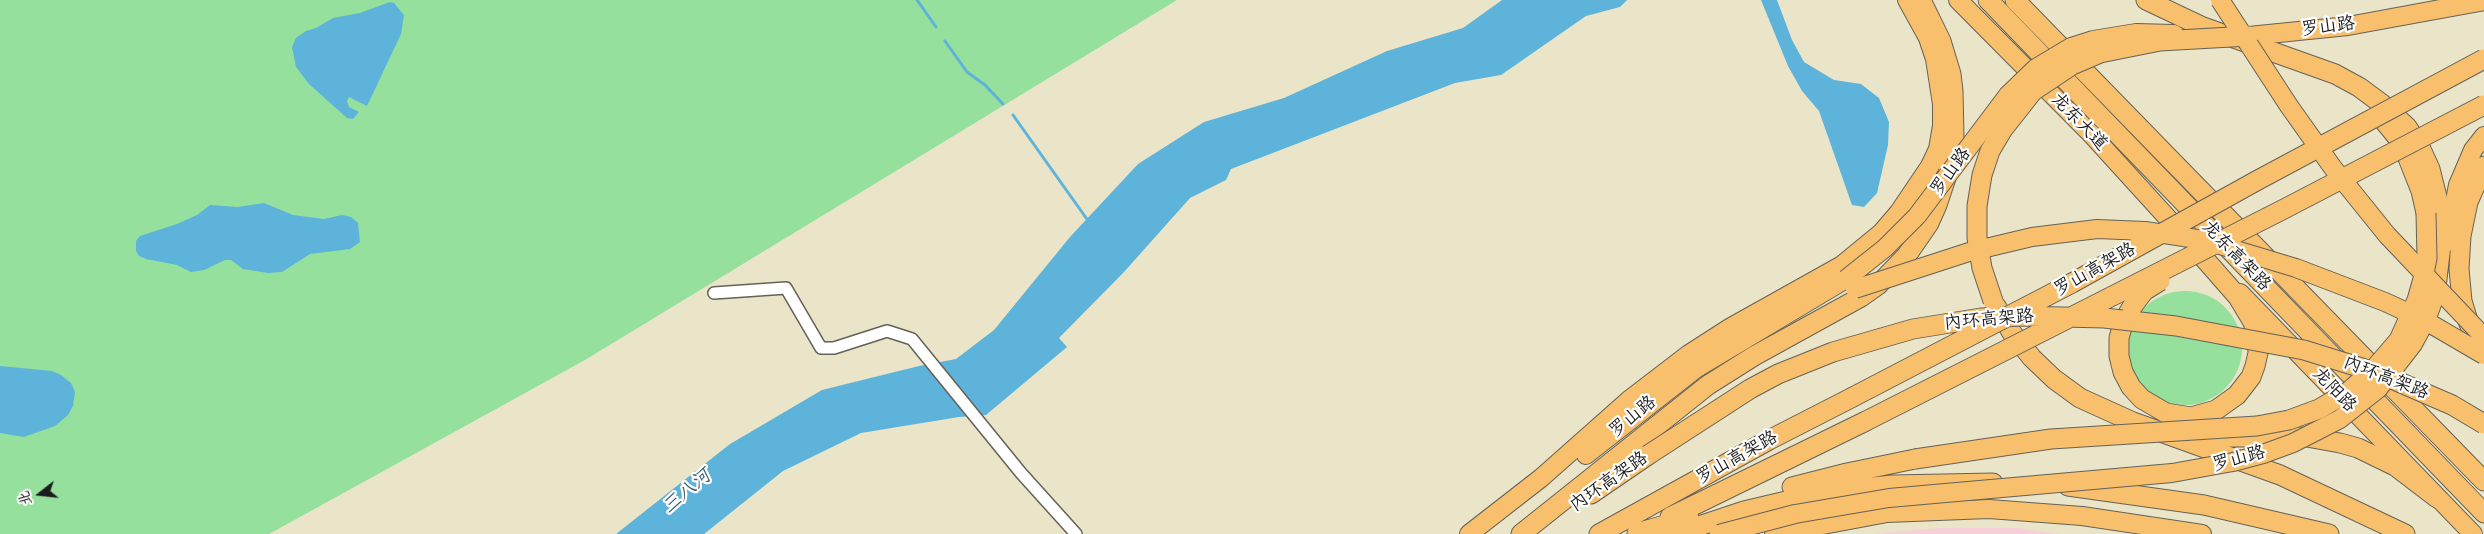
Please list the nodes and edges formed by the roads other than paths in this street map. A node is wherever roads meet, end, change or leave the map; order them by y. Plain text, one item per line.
1 (1907, 0) edge
2 (1921, 0) edge
3 (1958, 0) edge
4 (1988, 0) edge
5 (2015, 0) edge
6 (2146, 0) edge
7 (2220, 0) edge
8 (2484, 1) edge
9 (2249, 36) junction
10 (2273, 53) junction
11 (2484, 59) edge
12 (2484, 105) edge
13 (2484, 136) edge
14 (2484, 166) edge
15 (2284, 209) junction
16 (2195, 248) junction
17 (2440, 273) junction
18 (714, 293) dead end
19 (2435, 296) joint
20 (1753, 334) junction
21 (2478, 337) edge
22 (2484, 355) edge
23 (2484, 360) edge
24 (2484, 424) edge
25 (2176, 436) junction
26 (2484, 481) edge
27 (2437, 498) junction
28 (2484, 513) edge
29 (1076, 534) edge
30 (1469, 534) edge
31 (1485, 534) edge
32 (1521, 534) edge
33 (1532, 534) edge
34 (1599, 534) edge
35 (1636, 534) edge
36 (1675, 534) edge
37 (1719, 534) edge
38 (1774, 534) edge
39 (2202, 534) edge
40 (2329, 534) edge
41 (2405, 534) edge
42 (2473, 534) edge

1 - 30 main road
2 - 32 highway
3 - 16 main road, 龙东大道
4 - 28 highway, 龙东高架路
5 - 26 highway, 龙东高架路
6 - 10 highway
7 - 21 main road, bridge
8 - 9 main road, 罗山路
9 - 20 main road, 罗山路, bridge
9 - 25 highway, bridge
10 - 17 highway
10 - 35 highway, bridge
11 - 34 highway, 罗山高架路, bridge
12 - 15 highway, 罗山高架路, bridge
13 - 17 main road
14 - 21 highway
15 - 16 highway, bridge
15 - 35 highway, 罗山高架路, bridge
16 - 27 main road, 龙阳路
17 - 19 highway, bridge
18 - 29 street
19 - 37 main road, 罗山路, bridge
20 - 22 main road, bridge
20 - 31 main road, 罗山路
21 - 23 highway, bridge
24 - 33 highway, 内环高架路, bridge
25 - 27 highway
25 - 41 highway
27 - 42 main road, 龙阳路
36 - 40 highway
38 - 39 main road

